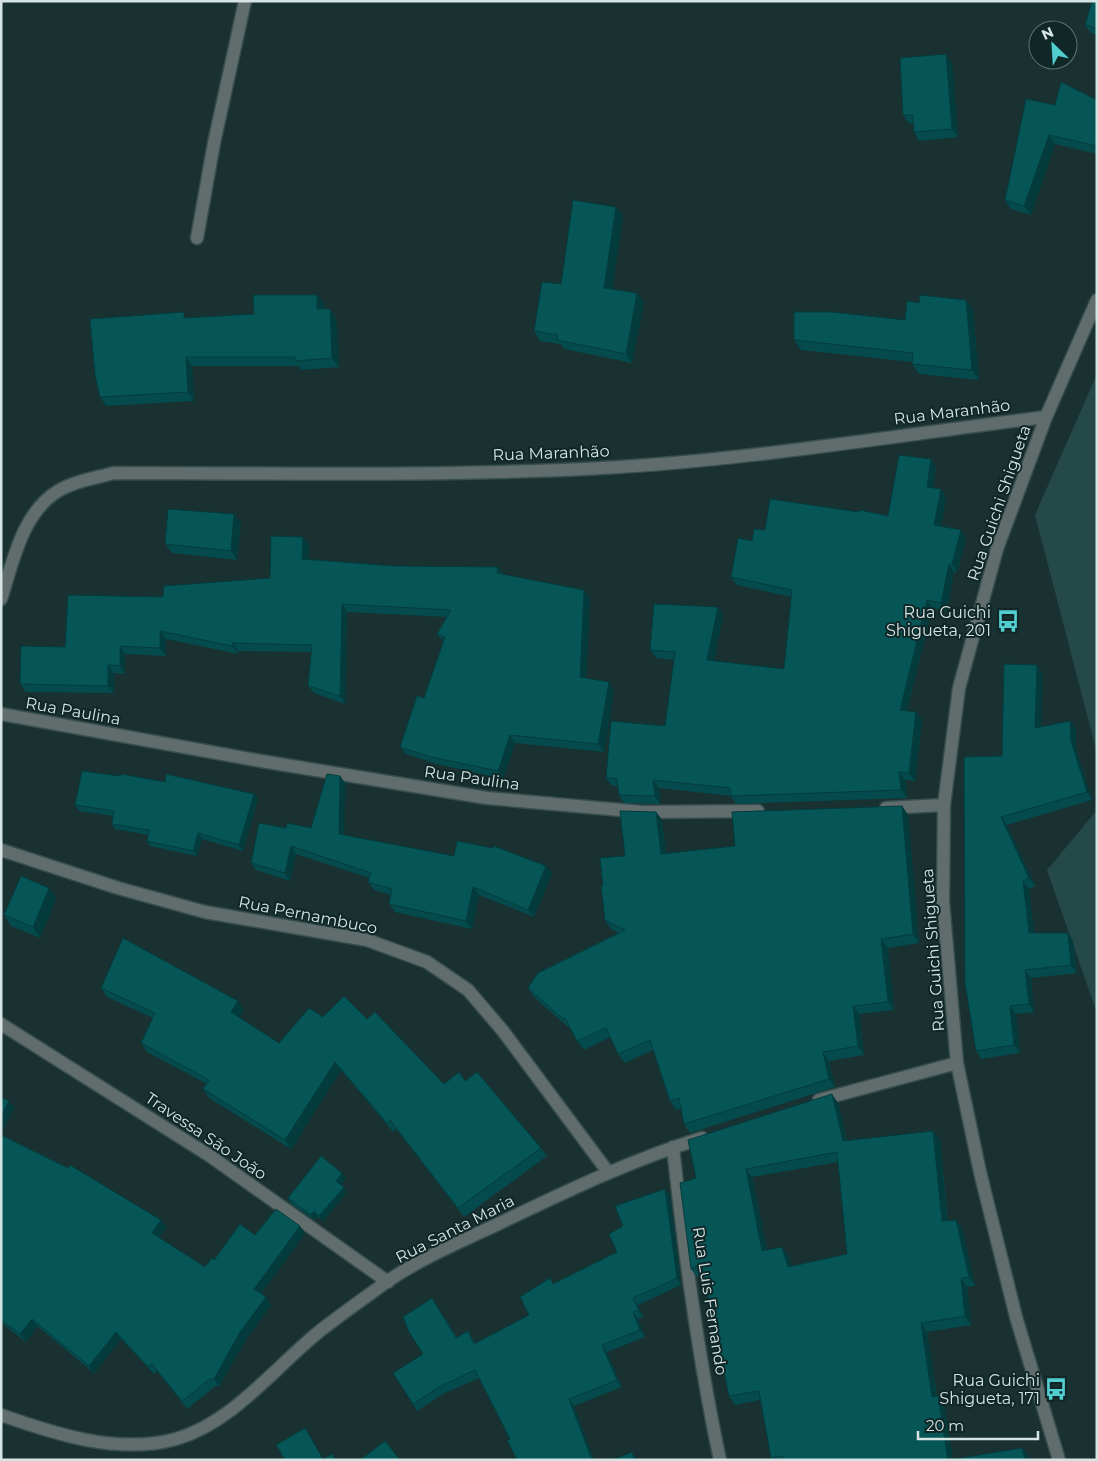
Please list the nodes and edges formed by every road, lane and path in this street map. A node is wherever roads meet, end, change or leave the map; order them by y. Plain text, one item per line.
1 (245, 1) edge
2 (197, 238) dead end
3 (1097, 300) edge
4 (1046, 417) junction
5 (1, 599) edge
6 (1, 714) edge
7 (944, 805) junction
8 (869, 808) edge
9 (775, 811) edge
10 (1, 850) edge
11 (1, 1024) edge
12 (957, 1063) junction
13 (808, 1104) edge
14 (718, 1133) edge
15 (673, 1147) junction
16 (608, 1172) junction
17 (388, 1282) junction
18 (1, 1415) edge
19 (720, 1460) edge
20 (1059, 1460) edge

1 - 2 street
3 - 4 street, Rua Guichi Shigueta
4 - 5 street, Rua Maranhão
4 - 7 street, Rua Guichi Shigueta
6 - 9 street, Rua Paulina
7 - 8 street
7 - 12 street, Rua Guichi Shigueta
10 - 16 street, Rua Pernambuco
11 - 17 street, Travessa São João
12 - 13 street
12 - 20 street, Rua Guichi Shigueta
14 - 15 street, Rua Santa Maria
15 - 16 street, Rua Santa Maria
15 - 19 street, Rua Luis Fernando
16 - 17 street, Rua Santa Maria
17 - 18 street, Rua Santa Maria

